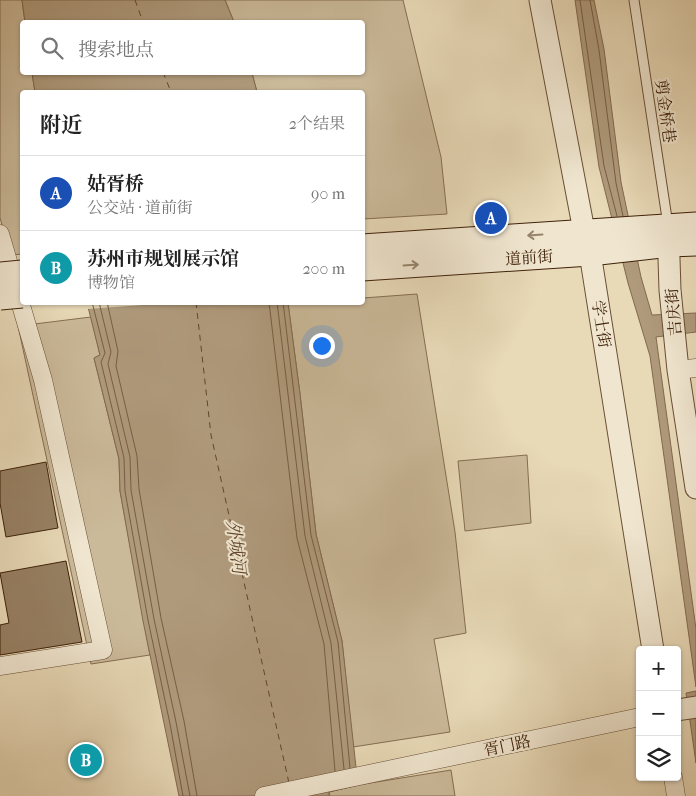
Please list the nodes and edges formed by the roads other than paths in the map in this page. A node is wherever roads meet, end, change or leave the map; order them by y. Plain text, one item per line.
1 (540, 0) edge
2 (634, 0) edge
3 (696, 225) edge
4 (0, 234) edge
5 (669, 235) junction
6 (598, 241) junction
7 (696, 243) edge
8 (365, 247) edge
9 (365, 268) edge
10 (20, 273) edge
11 (0, 275) edge
12 (20, 295) edge
13 (0, 296) edge
14 (20, 302) edge
15 (21, 305) edge
16 (687, 369) edge
17 (696, 488) edge
18 (652, 646) edge
19 (0, 666) edge
20 (636, 718) edge
21 (674, 781) edge
22 (264, 796) edge
23 (676, 796) edge

1 - 6 street, 学士街
2 - 5 lane, 剪金桥巷
3 - 5 main road, 道前街
4 - 14 street
5 - 6 main road, 道前街
5 - 7 main road, 道前街
5 - 16 street, 吉庆街
6 -> 8 main road, 道前街
9 -> 6 main road, 道前街
6 - 18 street, 学士街
10 - 11 main road, bridge
12 - 13 main road, bridge
15 - 19 street
16 - 17 street, 吉庆街
20 - 22 street, 胥门路
21 - 23 street

